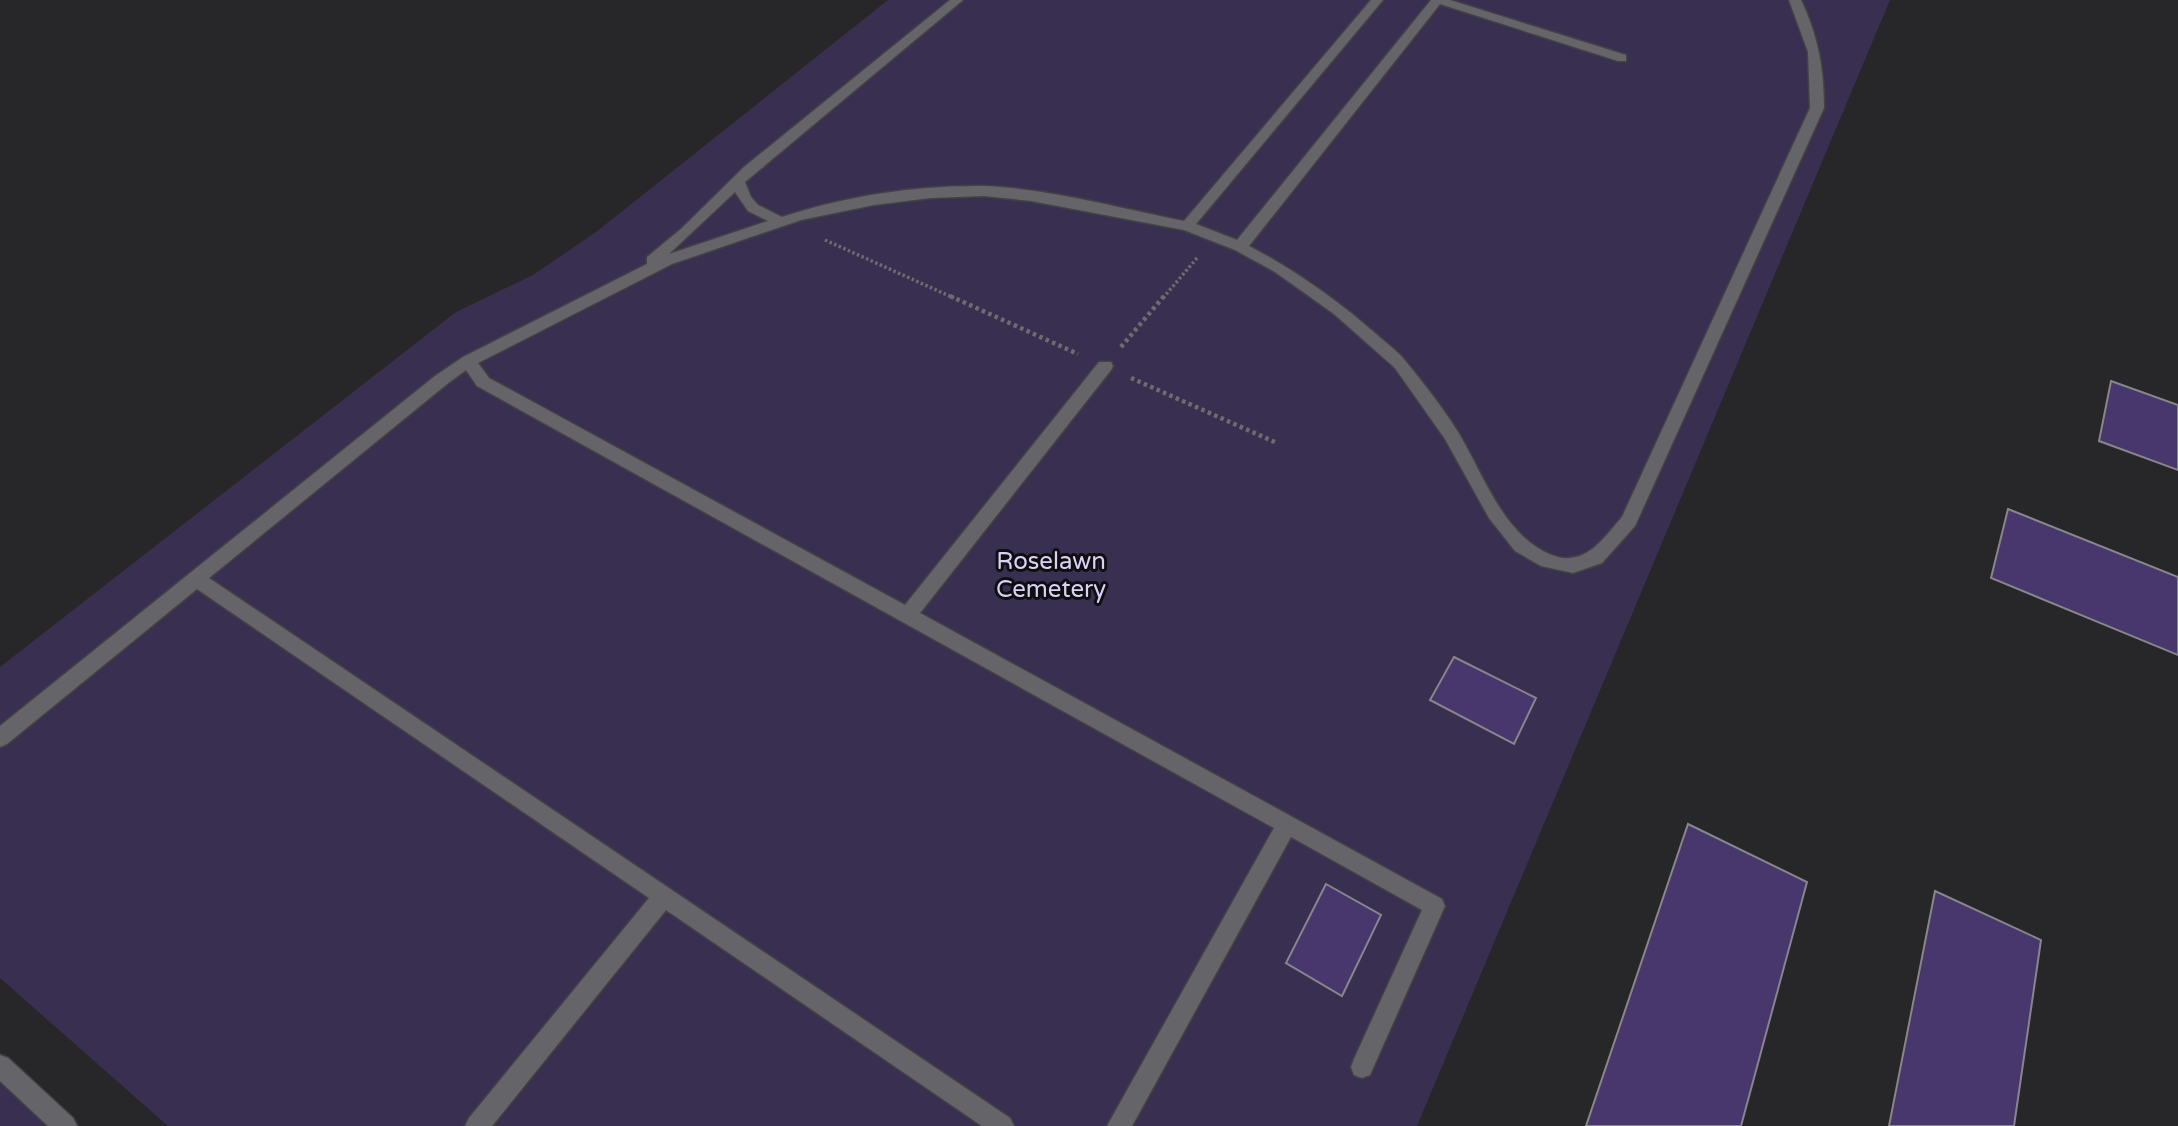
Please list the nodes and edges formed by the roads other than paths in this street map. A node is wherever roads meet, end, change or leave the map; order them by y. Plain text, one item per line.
1 (957, 0) edge
2 (1377, 0) edge
3 (1437, 0) edge
4 (1795, 0) edge
5 (1622, 58) dead end
6 (738, 181) junction
7 (782, 222) junction
8 (1187, 226) junction
9 (1240, 247) junction
10 (630, 279) junction
11 (468, 361) junction
12 (1105, 366) road end
13 (196, 579) junction
14 (908, 615) junction
15 (0, 738) edge
16 (1287, 824) junction
17 (663, 897) junction
18 (0, 1066) edge
19 (1363, 1067) dead end
20 (65, 1126) edge
21 (477, 1126) edge
22 (1002, 1126) edge
23 (1119, 1126) edge

1 - 6 street
2 - 8 street
3 - 5 street
3 - 9 street
4 - 9 street
6 - 7 street
6 - 10 street
7 - 8 street
7 - 10 street
8 - 9 street
10 - 11 street
11 - 13 street
11 - 14 street
12 - 14 street
13 - 15 street
13 - 17 street
14 - 16 street
16 - 19 street
16 - 23 street
17 - 21 street
17 - 22 street
18 - 20 street

